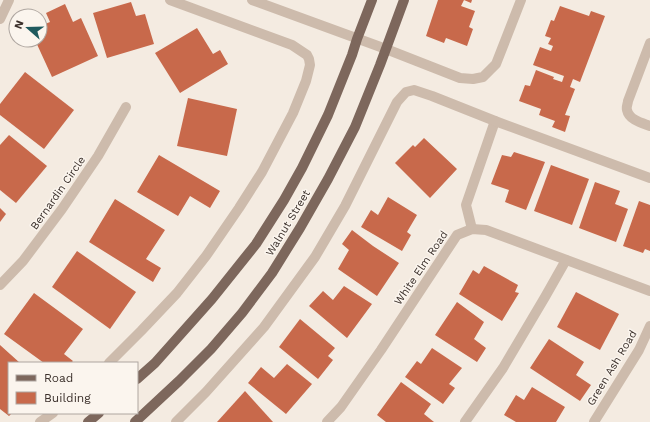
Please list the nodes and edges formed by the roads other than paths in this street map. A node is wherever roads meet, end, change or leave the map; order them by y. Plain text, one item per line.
1 (9, 0) edge
2 (170, 0) edge
3 (252, 0) edge
4 (372, 0) edge
5 (404, 0) edge
6 (520, 0) edge
7 (0, 19) edge
8 (357, 39) junction
9 (650, 43) edge
10 (386, 49) junction
11 (126, 107) dead end
12 (495, 121) junction
13 (650, 126) edge
14 (650, 178) edge
15 (472, 228) junction
16 (566, 260) junction
17 (0, 285) edge
18 (650, 291) edge
19 (650, 326) edge
20 (110, 362) edge
21 (138, 378) edge
22 (52, 414) edge
23 (98, 414) edge
24 (40, 422) edge
25 (88, 422) edge
26 (135, 422) edge
27 (176, 422) edge
28 (328, 422) edge
29 (464, 422) edge
30 (594, 422) edge

1 - 7 street
2 - 20 street
3 - 8 street
4 - 8 main road, Walnut Street
5 - 10 main road, Walnut Street
6 - 10 street
8 - 10 street
8 - 21 main road, Walnut Street
9 - 13 street
10 - 26 main road, Walnut Street
11 - 17 street, Bernardin Circle
12 - 14 street
12 - 15 street
12 - 27 street
15 - 16 street
15 - 28 street, White Elm Road
16 - 18 street
16 - 29 street
19 - 30 street, Green Ash Road
22 - 24 street
23 - 25 main road

